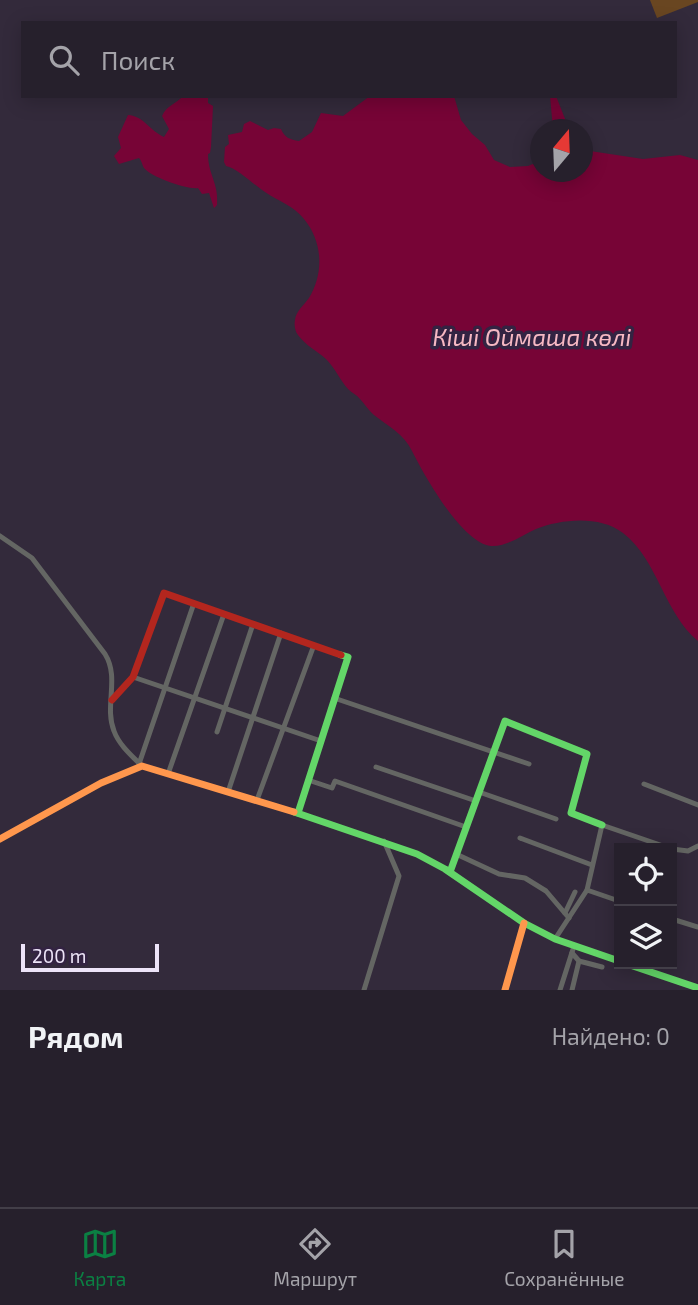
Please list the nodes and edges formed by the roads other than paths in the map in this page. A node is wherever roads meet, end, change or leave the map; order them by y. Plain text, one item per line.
1 (0, 536) edge
2 (194, 603) junction
3 (224, 614) junction
4 (253, 624) junction
5 (281, 633) junction
6 (314, 645) junction
7 (133, 677) junction
8 (166, 688) junction
9 (195, 698) junction
10 (334, 698) junction
11 (112, 700) junction
12 (224, 708) junction
13 (253, 718) junction
14 (284, 728) junction
15 (217, 732) dead end
16 (321, 741) junction
17 (494, 752) junction
18 (529, 764) dead end
19 (140, 765) junction
20 (376, 767) dead end
21 (168, 775) junction
22 (308, 780) junction
23 (644, 784) dead end
24 (228, 792) junction
25 (477, 797) junction
26 (257, 800) junction
27 (698, 805) edge
28 (298, 813) junction
29 (556, 819) dead end
30 (602, 825) junction
31 (466, 827) junction
32 (520, 838) dead end
33 (0, 839) edge
34 (384, 841) junction
35 (653, 843) edge
36 (698, 846) edge
37 (677, 850) edge
38 (457, 854) junction
39 (592, 864) junction
40 (450, 872) junction
41 (587, 890) junction
42 (575, 892) dead end
43 (614, 899) edge
44 (567, 916) junction
45 (677, 921) edge
46 (524, 923) junction
47 (698, 927) edge
48 (555, 939) junction
49 (573, 949) junction
50 (614, 960) edge
51 (579, 961) junction
52 (602, 967) dead end
53 (642, 969) edge
54 (698, 988) edge
55 (364, 990) edge
56 (505, 990) edge
57 (560, 990) edge
58 (572, 990) edge

1 - 11 street
2 - 3 street
2 - 7 street
2 - 8 street
3 - 4 street
3 - 9 street
4 - 5 street
4 - 12 street
5 - 6 street
5 - 13 street
6 - 10 street
6 - 14 street
7 - 8 street
7 - 11 street
8 - 9 street
8 - 19 street
9 - 12 street
9 - 21 street
10 - 16 street
10 - 17 street
11 - 19 street
12 - 13 street
12 - 15 street
13 - 14 street
13 - 24 street
14 - 16 street
14 - 26 street
16 - 22 street
17 - 18 street
17 - 25 street
17 - 30 street
19 - 21 street
19 - 33 street
20 - 25 street
21 - 24 street
22 - 28 street
22 - 31 street
23 - 27 street
24 - 26 street
25 - 29 street
25 - 31 street
26 - 28 street
28 - 34 street
30 - 35 street
30 - 39 street
31 - 38 street
32 - 39 street
34 - 40 street
34 - 55 street
36 - 37 street
38 - 40 street
38 - 44 street
39 - 41 street
40 - 46 street
41 - 43 street
41 - 44 street
42 - 44 street
44 - 48 street
45 - 47 street
46 - 48 street
46 - 56 street
48 - 49 street
49 - 50 street
49 - 51 street
49 - 57 street
51 - 52 street
51 - 58 street
53 - 54 street

